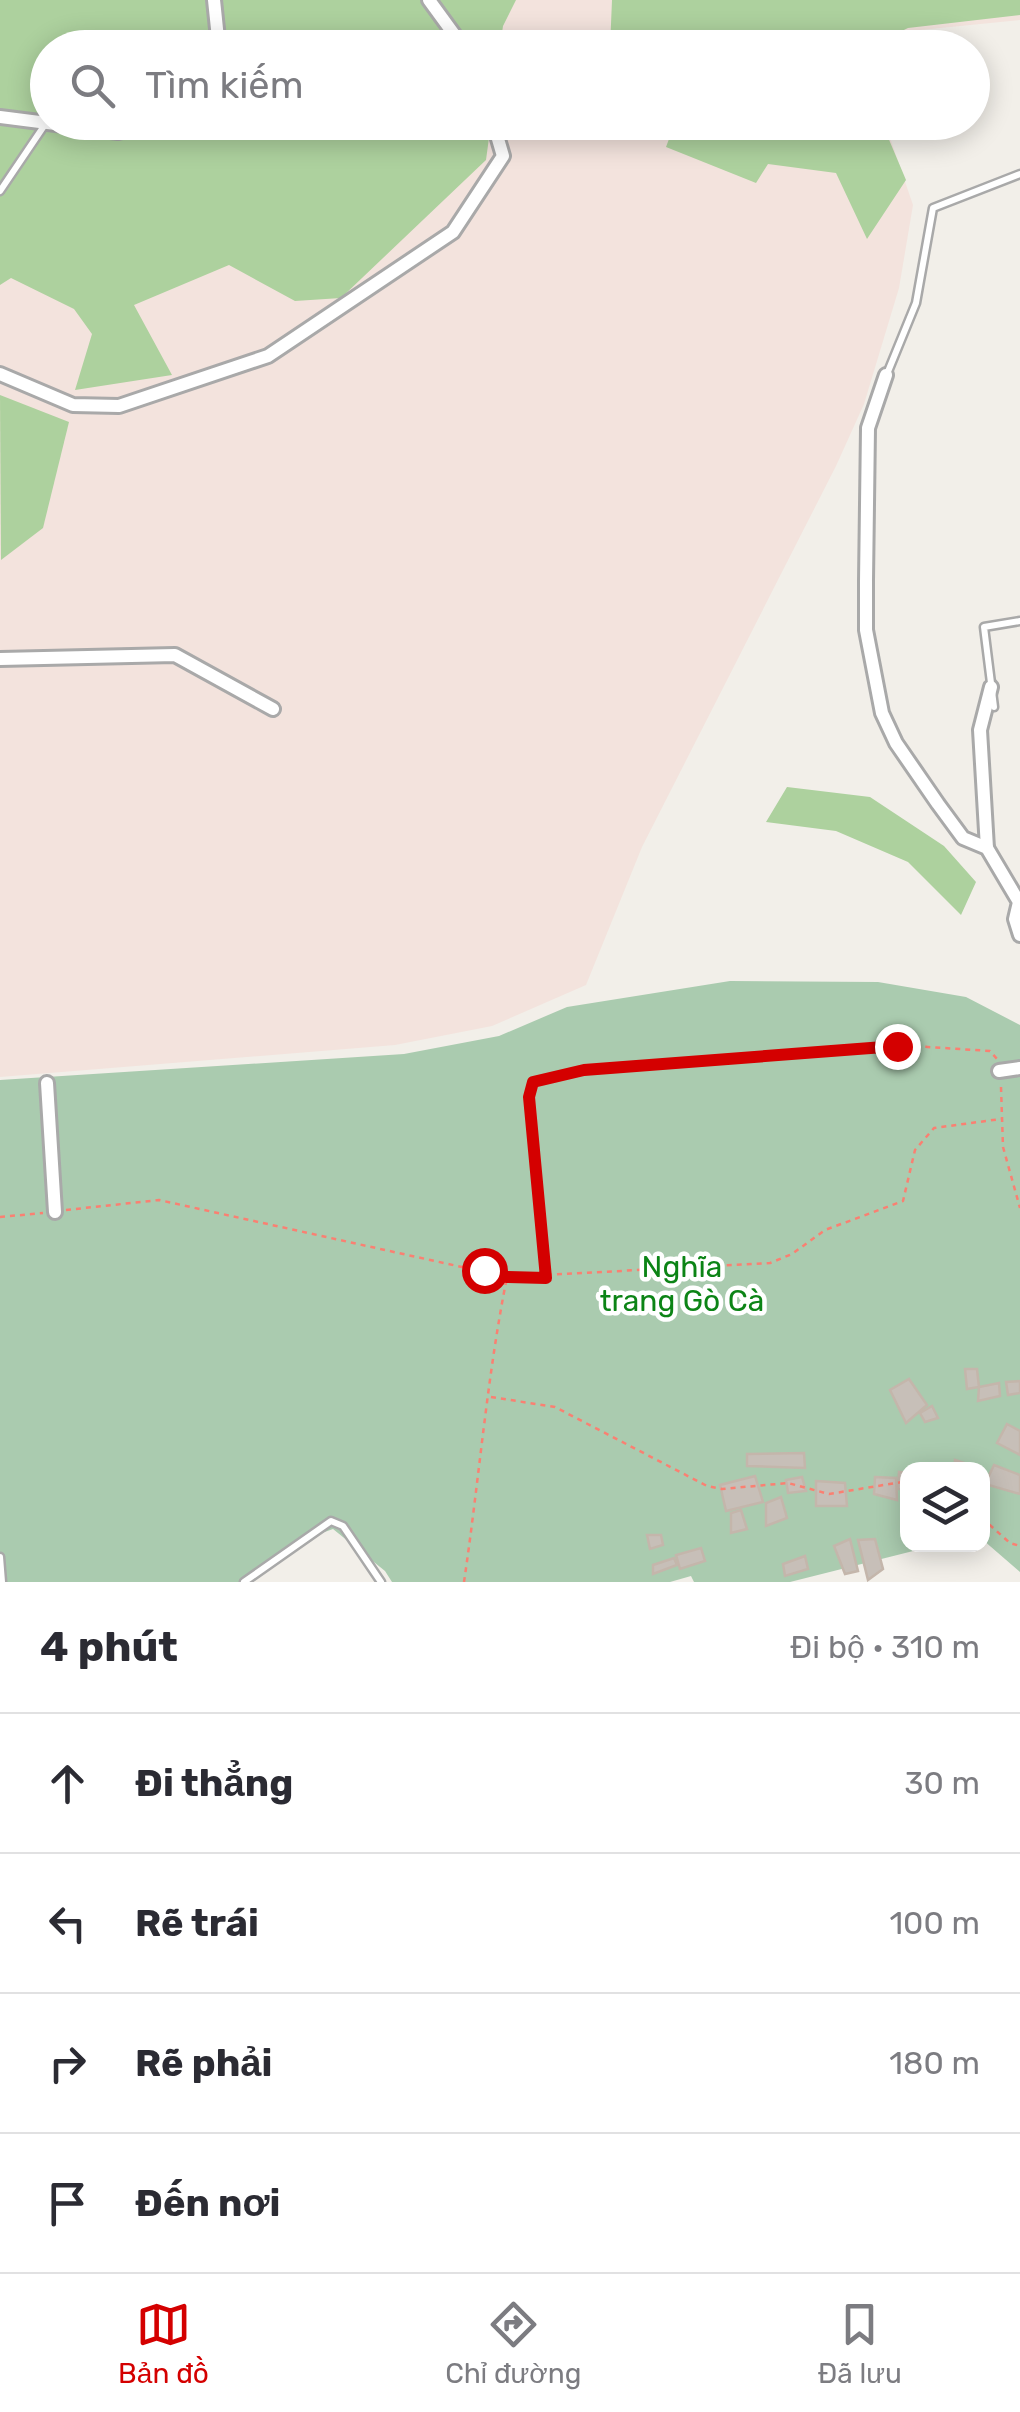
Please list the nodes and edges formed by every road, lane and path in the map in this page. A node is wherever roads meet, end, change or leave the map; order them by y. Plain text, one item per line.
1 (214, 0) edge
2 (429, 0) edge
3 (217, 30) edge
4 (451, 30) edge
5 (0, 117) edge
6 (30, 121) edge
7 (34, 140) edge
8 (498, 140) edge
9 (1020, 174) edge
10 (0, 191) edge
11 (0, 374) edge
12 (886, 375) joint
13 (1020, 621) edge
14 (0, 659) edge
15 (992, 687) junction
16 (994, 708) dead end
17 (273, 709) dead end
18 (986, 848) junction
19 (1020, 936) edge
20 (1020, 1068) edge
21 (999, 1071) junction
22 (47, 1083) dead end
23 (1001, 1119) junction
24 (1020, 1208) edge
25 (55, 1212) junction
26 (0, 1217) edge
27 (507, 1277) junction
28 (546, 1278) junction
29 (491, 1397) junction
30 (900, 1482) edge
31 (990, 1525) edge
32 (1020, 1546) edge
33 (0, 1556) edge
34 (2, 1582) edge
35 (244, 1582) edge
36 (381, 1582) edge
37 (464, 1582) edge

1 - 3 street
2 - 4 street
5 - 6 street
7 - 10 lane
8 - 11 street
9 - 12 lane
12 - 18 street
13 - 15 lane
14 - 17 street
15 - 16 lane
15 - 18 street
18 - 19 street
20 - 21 street
21 - 23 path
21 - 28 path
22 - 25 street
23 - 24 path
23 - 28 path
25 - 26 path
25 - 27 path
27 - 28 path
27 - 29 path
29 - 30 path
29 - 37 path
31 - 32 path
33 - 34 lane
35 - 36 lane

